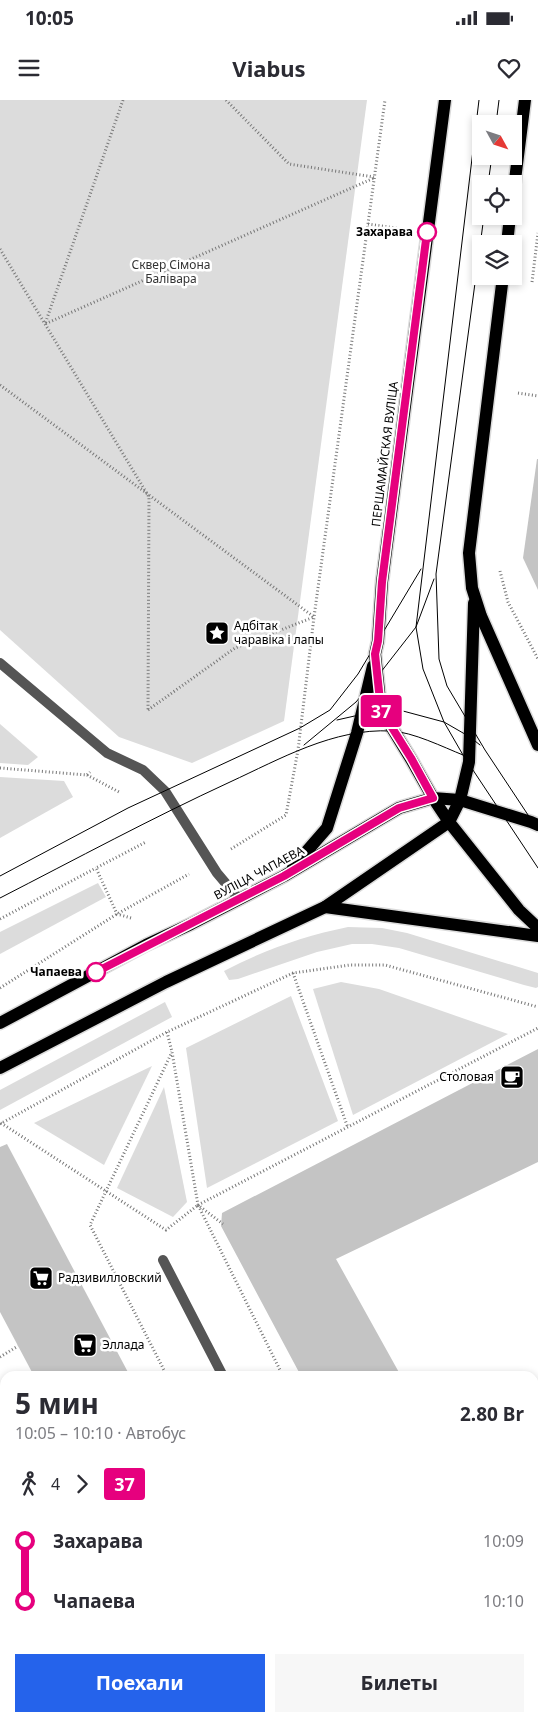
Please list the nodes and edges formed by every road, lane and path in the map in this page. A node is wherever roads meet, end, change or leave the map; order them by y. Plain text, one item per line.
1 (123, 100) edge
2 (226, 100) edge
3 (385, 100) edge
4 (445, 100) edge
5 (525, 100) edge
6 (516, 175) edge
7 (375, 178) junction
8 (368, 224) junction
9 (427, 232) junction
10 (538, 233) edge
11 (0, 248) edge
12 (502, 285) edge
13 (531, 289) dead end
14 (45, 324) junction
15 (519, 384) dead end
16 (0, 385) edge
17 (538, 396) edge
18 (149, 497) junction
19 (497, 562) dead end
20 (474, 595) junction
21 (314, 617) junction
22 (375, 654) junction
23 (538, 659) edge
24 (0, 663) edge
25 (538, 746) edge
26 (0, 768) edge
27 (92, 770) dead end
28 (87, 775) junction
29 (119, 792) dead end
30 (433, 798) junction
31 (460, 800) junction
32 (449, 822) junction
33 (538, 825) edge
34 (146, 842) dead end
35 (210, 862) junction
36 (96, 868) junction
37 (284, 876) junction
38 (239, 899) junction
39 (325, 907) junction
40 (117, 914) junction
41 (131, 918) dead end
42 (0, 919) edge
43 (538, 928) edge
44 (538, 936) edge
45 (293, 973) junction
46 (0, 988) edge
47 (538, 1007) edge
48 (0, 1023) edge
49 (538, 1028) edge
50 (167, 1032) junction
51 (172, 1052) junction
52 (0, 1068) edge
53 (1, 1124) edge
54 (348, 1128) junction
55 (106, 1191) junction
56 (198, 1205) junction
57 (223, 1224) dead end
58 (163, 1260) dead end
59 (18, 1346) dead end
60 (0, 1357) edge
61 (164, 1371) edge
62 (220, 1371) edge
63 (281, 1371) edge

1 - 14 path
2 - 7 path
3 - 7 path
4 - 9 main road, ПЕРШАМАЙСКАЯ ВУЛІЦА
5 - 6 main road
7 - 8 path
7 - 14 path
8 - 9 path
8 - 21 path
9 - 22 main road, ПЕРШАМАЙСКАЯ ВУЛІЦА
10 - 13 path
11 - 14 path
12 - 20 main road
14 - 18 path
15 - 17 path
16 - 18 path
18 - 21 path
18 - 21 path
19 - 23 path
20 - 25 main road
20 - 31 main road
21 - 35 path
22 - 30 main road, ПЕРШАМАЙСКАЯ ВУЛІЦА
22 - 37 main road
24 - 35 street
26 - 28 path
27 - 28 path
28 - 29 path
30 - 31 main road, ВУЛІЦА ЧАПАЕВА
30 - 32 main road, ПЕРШАМАЙСКАЯ ВУЛІЦА
30 - 37 main road, ВУЛІЦА ЧАПАЕВА
31 - 32 main road
31 - 33 main road, ВУЛІЦА ЧАПАЕВА
32 - 39 main road
32 - 43 main road, ПЕРШАМАЙСКАЯ ВУЛІЦА
34 - 36 path
35 - 38 street
35 - 40 path
36 - 40 path
36 - 42 path
37 - 38 main road, ВУЛІЦА ЧАПАЕВА
38 - 48 main road, ВУЛІЦА ЧАПАЕВА
39 - 44 main road
39 - 52 main road
40 - 41 path
40 - 46 path
45 - 47 path
45 - 50 path
45 - 54 path
49 - 54 path
50 - 51 path
50 - 53 path
51 - 55 path
51 - 56 path
53 - 55 path
54 - 56 path
55 - 56 path
55 - 61 path
56 - 57 path
56 - 63 path
58 - 62 street
59 - 60 path

